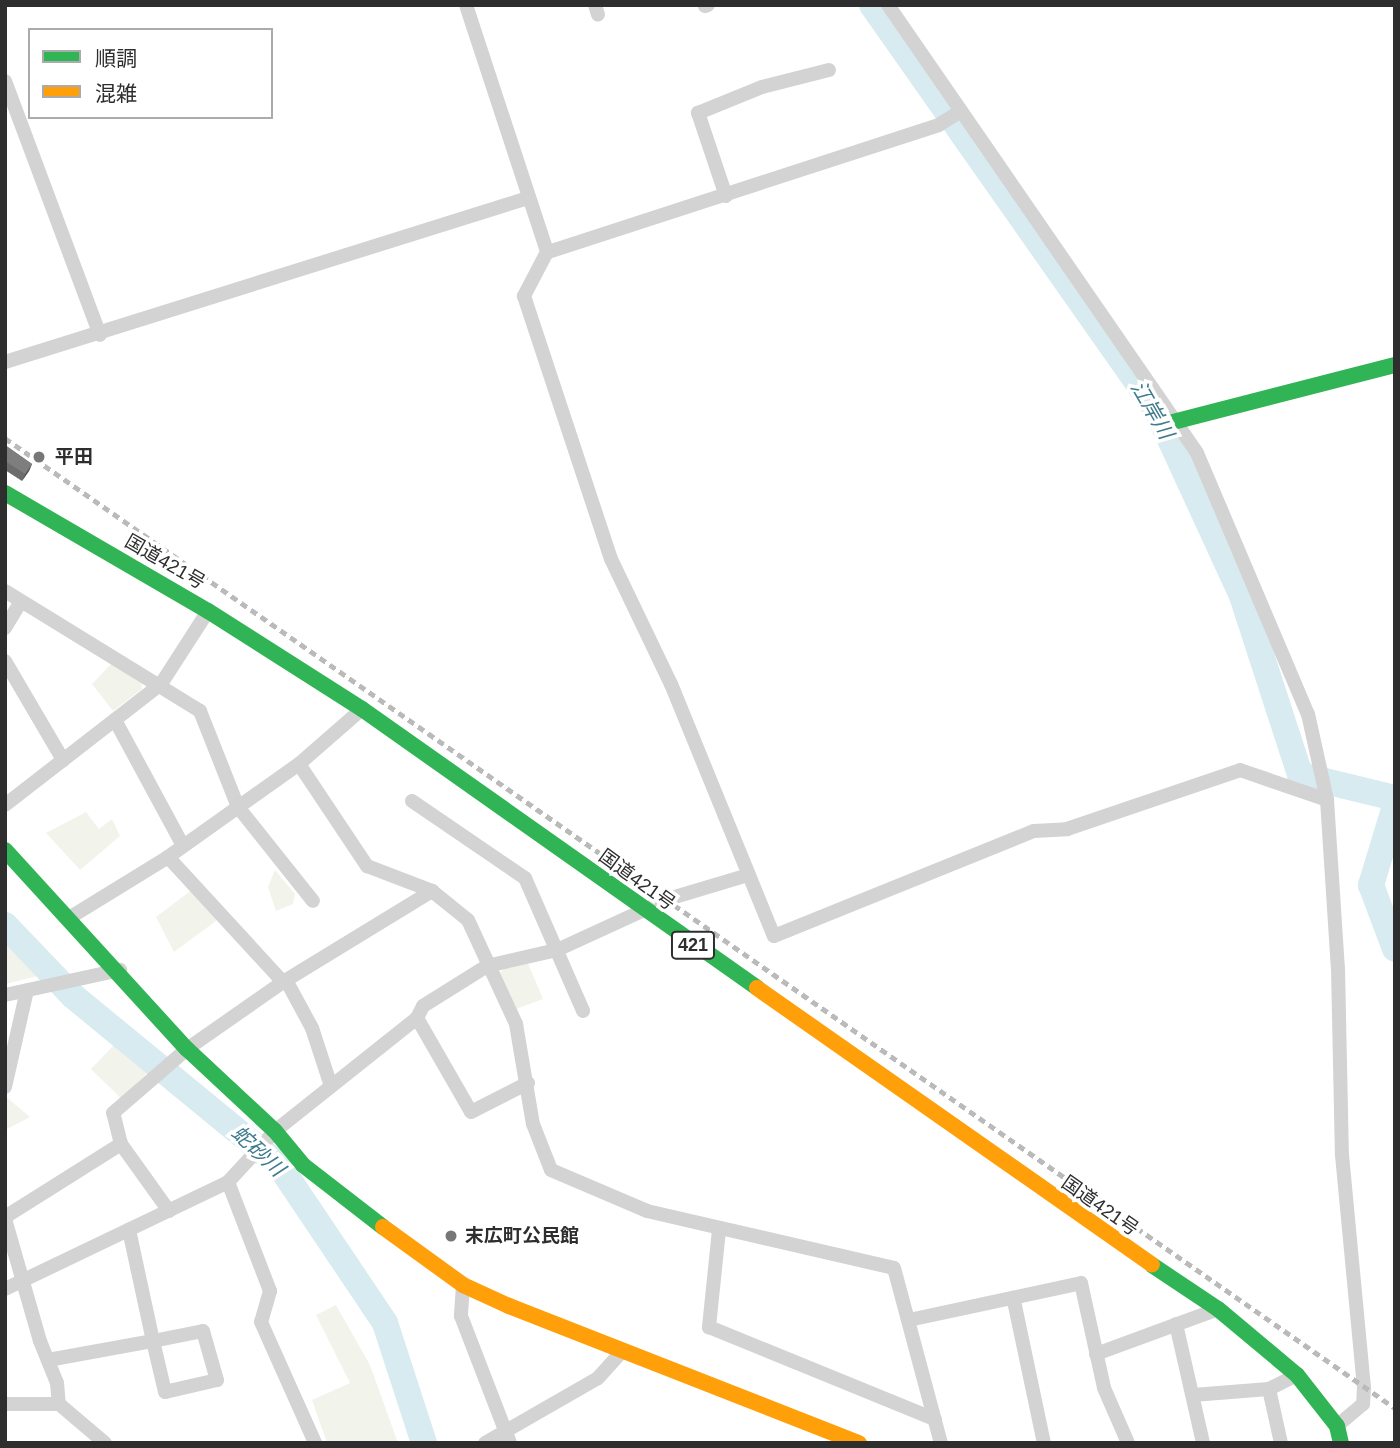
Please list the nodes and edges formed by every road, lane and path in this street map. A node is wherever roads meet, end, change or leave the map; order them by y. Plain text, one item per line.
1 (466, 5) edge
2 (888, 5) edge
3 (829, 70) dead end
4 (5, 81) edge
5 (954, 116) junction
6 (726, 196) junction
7 (528, 198) junction
8 (547, 252) junction
9 (100, 335) junction
10 (5, 362) edge
11 (1395, 365) edge
12 (1174, 422) junction
13 (5, 493) edge
14 (5, 591) edge
15 (20, 601) junction
16 (208, 611) junction
17 (5, 628) edge
18 (5, 661) edge
19 (161, 684) junction
20 (362, 709) junction
21 (115, 720) junction
22 (63, 760) junction
23 (299, 764) junction
24 (1327, 800) junction
25 (412, 801) dead end
26 (5, 805) edge
27 (238, 807) junction
28 (182, 844) junction
29 (5, 850) edge
30 (169, 857) junction
31 (748, 875) junction
32 (432, 891) junction
33 (313, 901) dead end
34 (642, 909) junction
35 (69, 918) junction
36 (557, 950) junction
37 (487, 966) junction
38 (120, 970) junction
39 (285, 981) junction
40 (27, 990) junction
41 (5, 995) edge
42 (583, 1011) dead end
43 (416, 1018) junction
44 (187, 1049) junction
45 (528, 1083) junction
46 (5, 1087) edge
47 (331, 1087) junction
48 (275, 1131) junction
49 (121, 1144) junction
50 (228, 1182) junction
51 (169, 1211) junction
52 (5, 1218) edge
53 (128, 1230) junction
54 (719, 1230) junction
55 (23, 1280) junction
56 (464, 1284) junction
57 (5, 1289) edge
58 (1014, 1301) junction
59 (1218, 1309) junction
60 (909, 1320) junction
61 (1177, 1324) junction
62 (153, 1341) junction
63 (623, 1350) junction
64 (1096, 1353) junction
65 (48, 1360) junction
66 (1297, 1375) junction
67 (1269, 1389) junction
68 (1193, 1395) junction
69 (5, 1404) edge
70 (59, 1404) junction
71 (935, 1419) junction
72 (1337, 1426) junction
73 (508, 1438) edge
74 (105, 1443) edge
75 (315, 1443) edge
76 (485, 1443) edge
77 (859, 1443) edge
78 (941, 1443) edge
79 (1044, 1443) edge
80 (1128, 1443) edge
81 (1203, 1443) edge
82 (1280, 1443) edge
83 (1341, 1443) edge

1 - 7 street
2 - 5 street
3 - 6 street
4 - 9 street
5 - 6 street
5 - 12 street
6 - 8 street
7 - 8 street
7 - 9 street
8 - 31 street
9 - 10 street
11 - 12 main road
12 - 24 street
13 - 16 main road, 国道421号 / 421
14 - 15 street
15 - 17 street
15 - 19 street
16 - 19 street
16 - 20 main road, 国道421号 / 421
18 - 22 street
19 - 21 street
19 - 27 street
20 - 23 street
20 - 34 main road, 国道421号 / 421
21 - 22 street
21 - 28 street
22 - 26 street
23 - 27 street
23 - 32 street
24 - 31 street
24 - 72 street
25 - 36 street
27 - 28 street
27 - 33 street
28 - 30 street
29 - 35 main road
30 - 35 street
30 - 39 street
31 - 34 street
32 - 37 street
32 - 39 street
34 - 36 street
34 - 59 main road, 国道421号 / 421
35 - 38 main road
36 - 37 street
36 - 42 street
37 - 43 street
37 - 45 street
38 - 40 street
38 - 44 main road
39 - 44 street
39 - 47 street
40 - 41 street
40 - 46 street
43 - 45 street
43 - 47 street
44 - 48 main road
44 - 49 street
45 - 54 street
47 - 48 street
48 - 50 street
48 - 56 main road
49 - 51 street
49 - 52 street
50 - 51 street
50 - 75 street
51 - 53 street
52 - 55 street
53 - 55 street
53 - 62 street
54 - 60 street
54 - 71 street
55 - 57 street
55 - 65 street
56 - 63 main road
56 - 73 street
58 - 60 street
58 - 64 street
58 - 79 street
59 - 61 street
59 - 66 main road, 国道421号 / 421
60 - 71 street
61 - 64 street
61 - 68 street
62 - 62 street
62 - 65 street
63 - 73 street
63 - 77 main road
64 - 80 street
65 - 70 street
66 - 67 street
66 - 72 main road, 国道421号 / 421
67 - 68 street
67 - 82 street
68 - 81 street
69 - 70 street
70 - 74 street
71 - 78 street
72 - 83 main road, 国道421号 / 421
73 - 76 street

